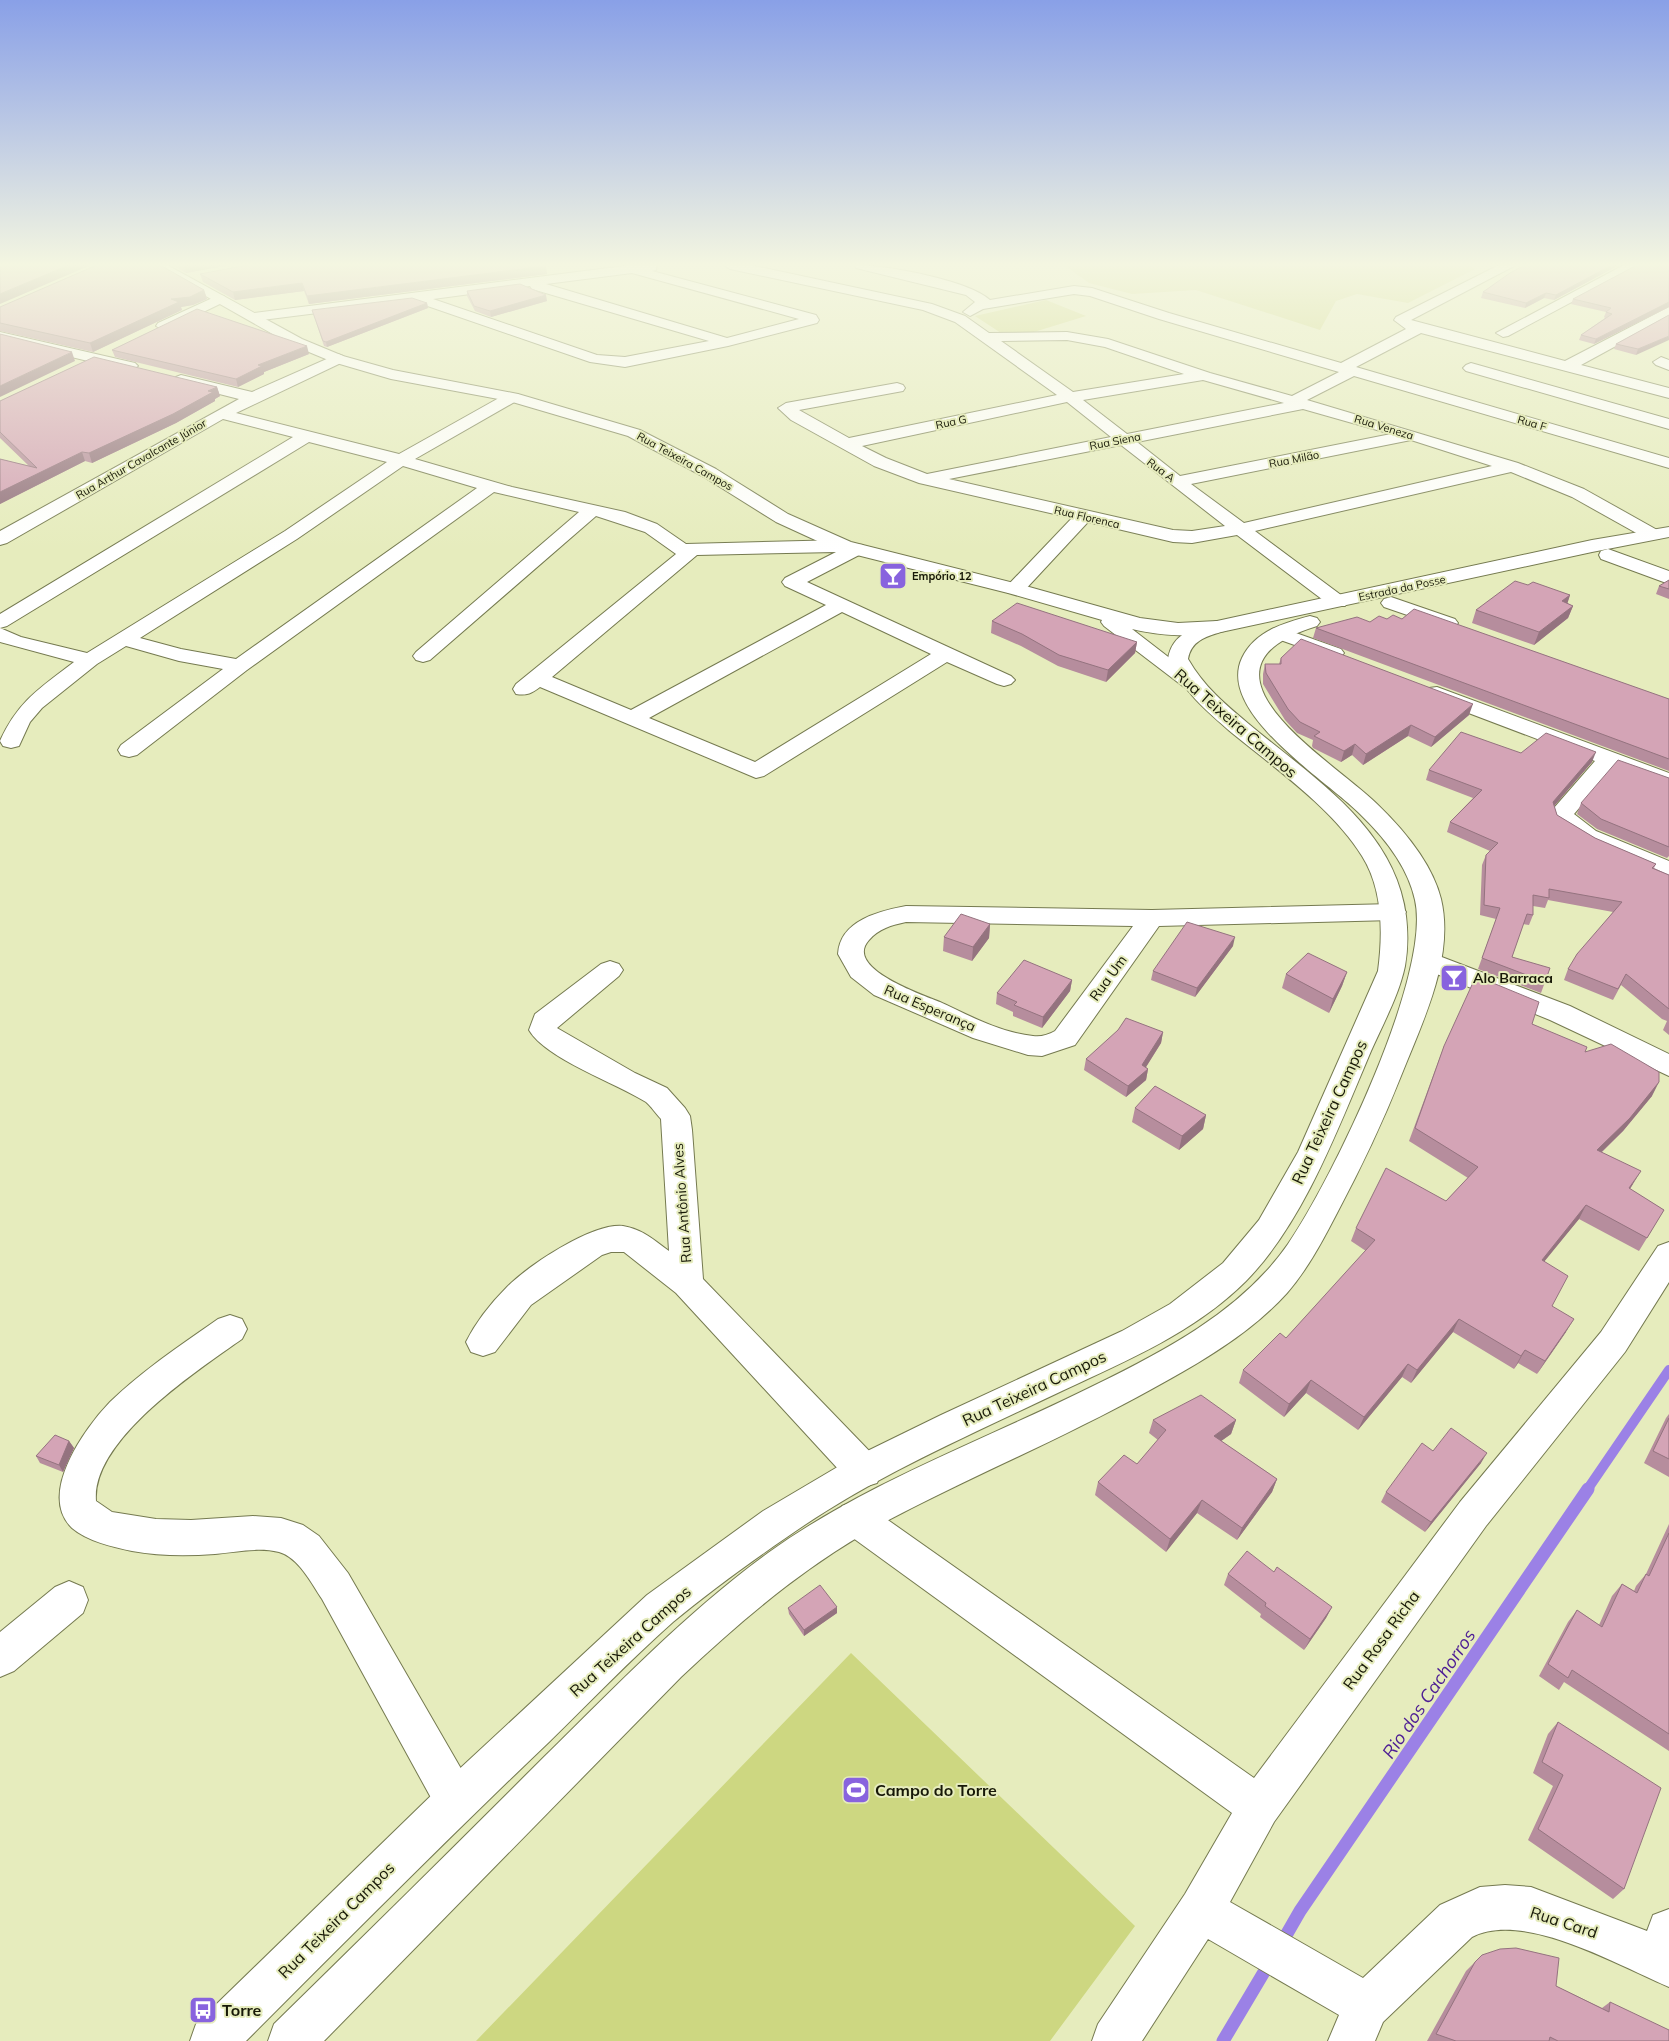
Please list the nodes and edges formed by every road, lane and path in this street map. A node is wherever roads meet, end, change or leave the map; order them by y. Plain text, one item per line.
1 (92, 360) edge
2 (106, 360) edge
3 (335, 360) edge
4 (343, 360) edge
5 (599, 360) edge
6 (637, 360) edge
7 (1018, 360) edge
8 (1159, 360) edge
9 (1318, 360) edge
10 (1363, 360) edge
11 (1483, 360) edge
12 (1545, 360) edge
13 (1579, 360) edge
14 (1568, 366) junction
15 (1471, 368) junction
16 (1348, 369) junction
17 (145, 370) edge
18 (70, 371) edge
19 (165, 375) edge
20 (1205, 376) junction
21 (896, 388) dead end
22 (1429, 393) junction
23 (1669, 393) edge
24 (252, 397) junction
25 (512, 397) junction
26 (1070, 397) junction
27 (1300, 402) junction
28 (221, 414) junction
29 (1669, 424) edge
30 (1411, 435) junction
31 (307, 436) junction
32 (1121, 439) junction
33 (846, 444) junction
34 (401, 460) junction
35 (1669, 462) edge
36 (1512, 467) junction
37 (925, 479) junction
38 (1177, 482) junction
39 (491, 486) junction
40 (593, 510) junction
41 (0, 517) edge
42 (1083, 517) junction
43 (26, 525) junction
44 (1241, 529) junction
45 (1664, 537) edge
46 (0, 539) edge
47 (850, 547) junction
48 (691, 551) junction
49 (1608, 555) junction
50 (1669, 578) edge
51 (1015, 589) junction
52 (1338, 602) junction
53 (1391, 603) junction
54 (840, 605) junction
55 (1102, 615) junction
56 (0, 622) edge
57 (1217, 627) junction
58 (1465, 629) edge
59 (0, 634) edge
60 (122, 639) junction
61 (1268, 640) junction
62 (945, 654) junction
63 (423, 656) dead end
64 (90, 660) junction
65 (1353, 660) edge
66 (240, 666) junction
67 (1004, 680) dead end
68 (1191, 683) junction
69 (1417, 685) edge
70 (1234, 687) junction
71 (633, 718) junction
72 (11, 741) dead end
73 (129, 750) dead end
74 (1610, 758) junction
75 (1669, 781) edge
76 (1669, 870) edge
77 (1394, 912) junction
78 (1152, 918) junction
79 (1426, 960) junction
80 (610, 970) dead end
81 (1065, 1038) joint
82 (1669, 1066) edge
83 (1669, 1255) edge
84 (687, 1284) junction
85 (230, 1329) dead end
86 (483, 1342) dead end
87 (864, 1471) junction
88 (855, 1518) junction
89 (69, 1600) dead end
90 (0, 1657) edge
91 (456, 1801) junction
92 (1259, 1807) junction
93 (1201, 1910) junction
94 (1666, 1951) edge
95 (1352, 2012) edge
96 (213, 2041) edge
97 (291, 2041) edge
98 (1115, 2041) edge

1 - 18 street
2 - 17 street
3 - 24 street, Rua Arthur Cavalcante Júnior
4 - 25 street, Rua Teixeira Campos
5 - 6 street
7 - 26 street, Rua A
8 - 20 street, Rua Veneza
9 - 16 street, Rua F
10 - 16 street
11 - 15 street
12 - 14 street
13 - 14 street
14 - 23 street
15 - 22 street
15 - 29 street
16 - 22 street, Rua F
16 - 27 street
19 - 24 street
20 - 26 street, Rua G
20 - 27 street, Rua Veneza
21 - 33 street, Rua Florenca
22 - 35 street, Rua F
24 - 28 street, Rua Arthur Cavalcante Júnior
25 - 34 street
25 - 47 street, Rua Teixeira Campos
26 - 32 street, Rua A
26 - 33 street, Rua G
27 - 30 street, Rua Veneza
27 - 32 street, Rua Siena
28 - 31 street
28 - 43 street, Rua Arthur Cavalcante Júnior
30 - 36 street, Rua Veneza
30 - 38 street, Rua Milão
31 - 34 street
31 - 56 street
32 - 37 street, Rua Siena
32 - 38 street, Rua A
33 - 37 street, Rua Florenca
34 - 39 street
34 - 60 street
36 - 44 street, Rua Florenca
36 - 45 street, Rua Veneza
37 - 42 street, Rua Florenca
38 - 44 street, Rua A
39 - 40 street
39 - 66 street
40 - 48 street
40 - 63 street
41 - 43 street
42 - 44 street, Rua Florenca
42 - 51 street
43 - 46 street, Rua Arthur Cavalcante Júnior
44 - 52 street, Rua A
45 - 49 street, Estrada da Posse
45 - 52 street, Estrada da Posse
47 - 48 street
47 - 51 street, Rua Teixeira Campos
47 - 54 street
48 - 71 street
49 - 50 street
49 - 53 street, Estrada da Posse
51 - 55 street, Rua Teixeira Campos
52 - 57 street, Estrada da Posse
53 - 58 street
53 - 61 street, Estrada da Posse
54 - 62 street
54 - 71 street
55 - 57 street, Rua Teixeira Campos
55 - 68 street, Rua Teixeira Campos
57 - 61 street
57 - 68 street, Estrada da Posse
59 - 64 street
60 - 64 street
60 - 66 street
61 - 65 street
61 - 70 street
62 - 67 street
62 - 71 street
64 - 72 street
66 - 73 street
68 - 70 street
68 - 77 street, Rua Teixeira Campos
69 - 74 street
70 - 79 street, Rua Teixeira Campos
74 - 75 street
74 - 76 street
77 - 78 street, Rua Esperança
77 - 87 street, Rua Teixeira Campos
78 - 81 street, Rua Um
78 - 81 street, Rua Esperança
79 - 82 street
79 - 88 street, Rua Teixeira Campos
80 - 84 street, Rua Antônio Alves
83 - 92 street, Rua Rosa Richa
84 - 86 street
84 - 87 street
85 - 91 street
87 - 91 street, Rua Teixeira Campos
88 - 92 street
88 - 97 street, Rua Teixeira Campos
89 - 90 street
91 - 96 street, Rua Teixeira Campos
92 - 93 street, Rua Rosa Richa
93 - 95 street
93 - 98 street, Rua Rosa Richa
94 - 95 street, Rua Card

